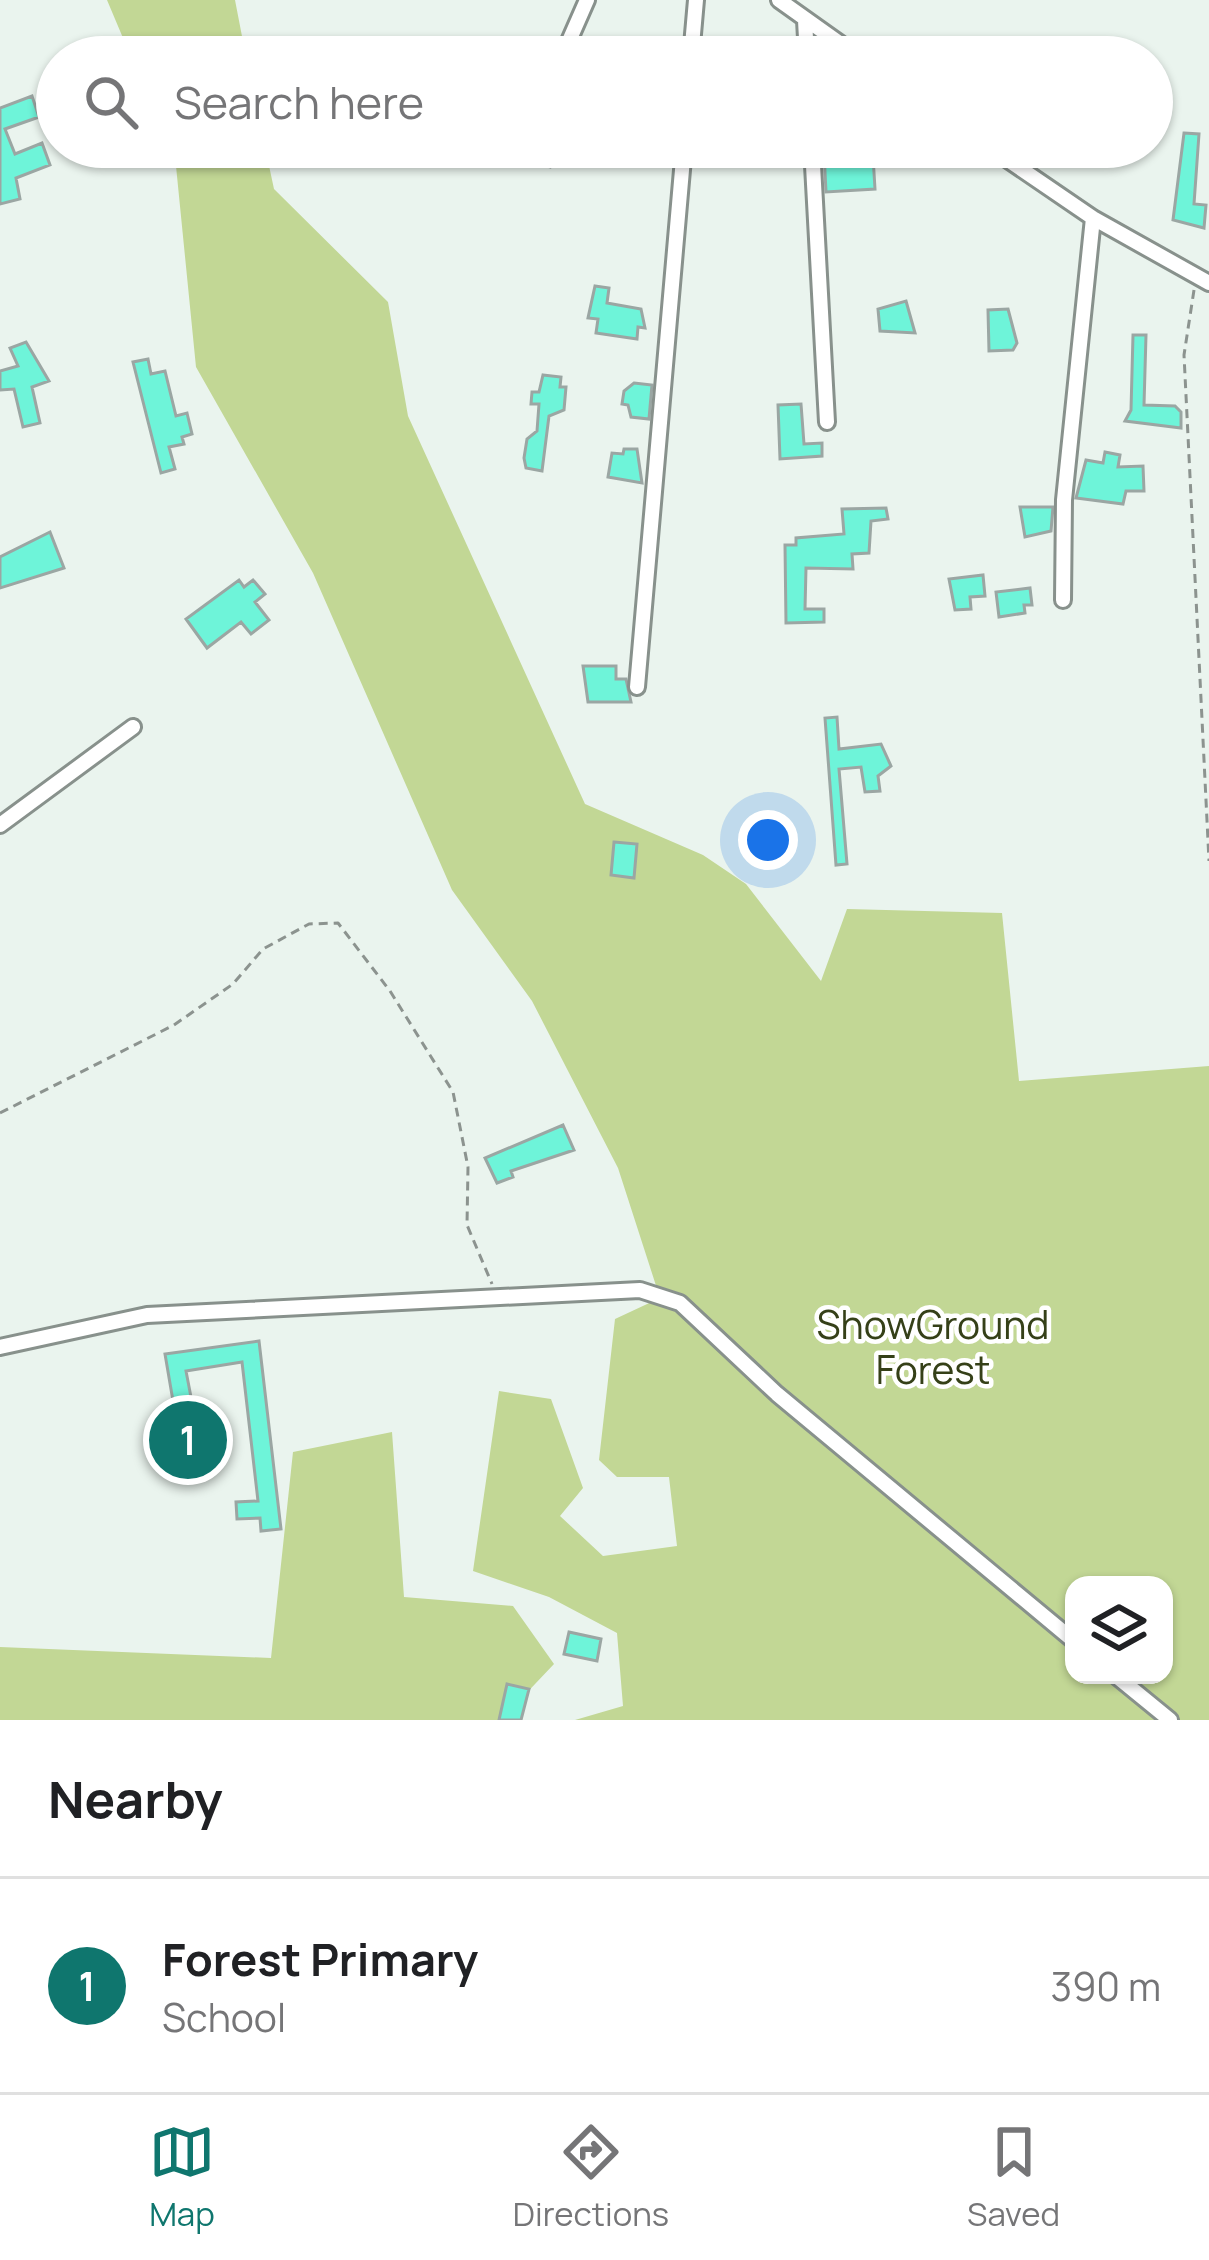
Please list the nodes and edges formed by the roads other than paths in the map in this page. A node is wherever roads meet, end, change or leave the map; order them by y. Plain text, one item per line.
1 (586, 0) edge
2 (696, 0) edge
3 (779, 0) edge
4 (805, 20) junction
5 (571, 36) edge
6 (693, 36) edge
7 (806, 36) edge
8 (828, 36) edge
9 (682, 168) edge
10 (813, 168) edge
11 (1020, 168) edge
12 (1093, 218) junction
13 (1202, 280) edge
14 (827, 422) dead end
15 (1063, 600) dead end
16 (637, 687) dead end
17 (133, 727) dead end
18 (0, 826) edge
19 (0, 1347) edge
20 (1065, 1634) edge
21 (1126, 1684) edge
22 (1169, 1720) edge

1 - 5 street
2 - 6 street
3 - 4 street
4 - 7 street
4 - 8 street
9 - 16 street
10 - 14 street
11 - 12 street
12 - 13 street
12 - 15 street
17 - 18 street
19 - 20 street
21 - 22 street

